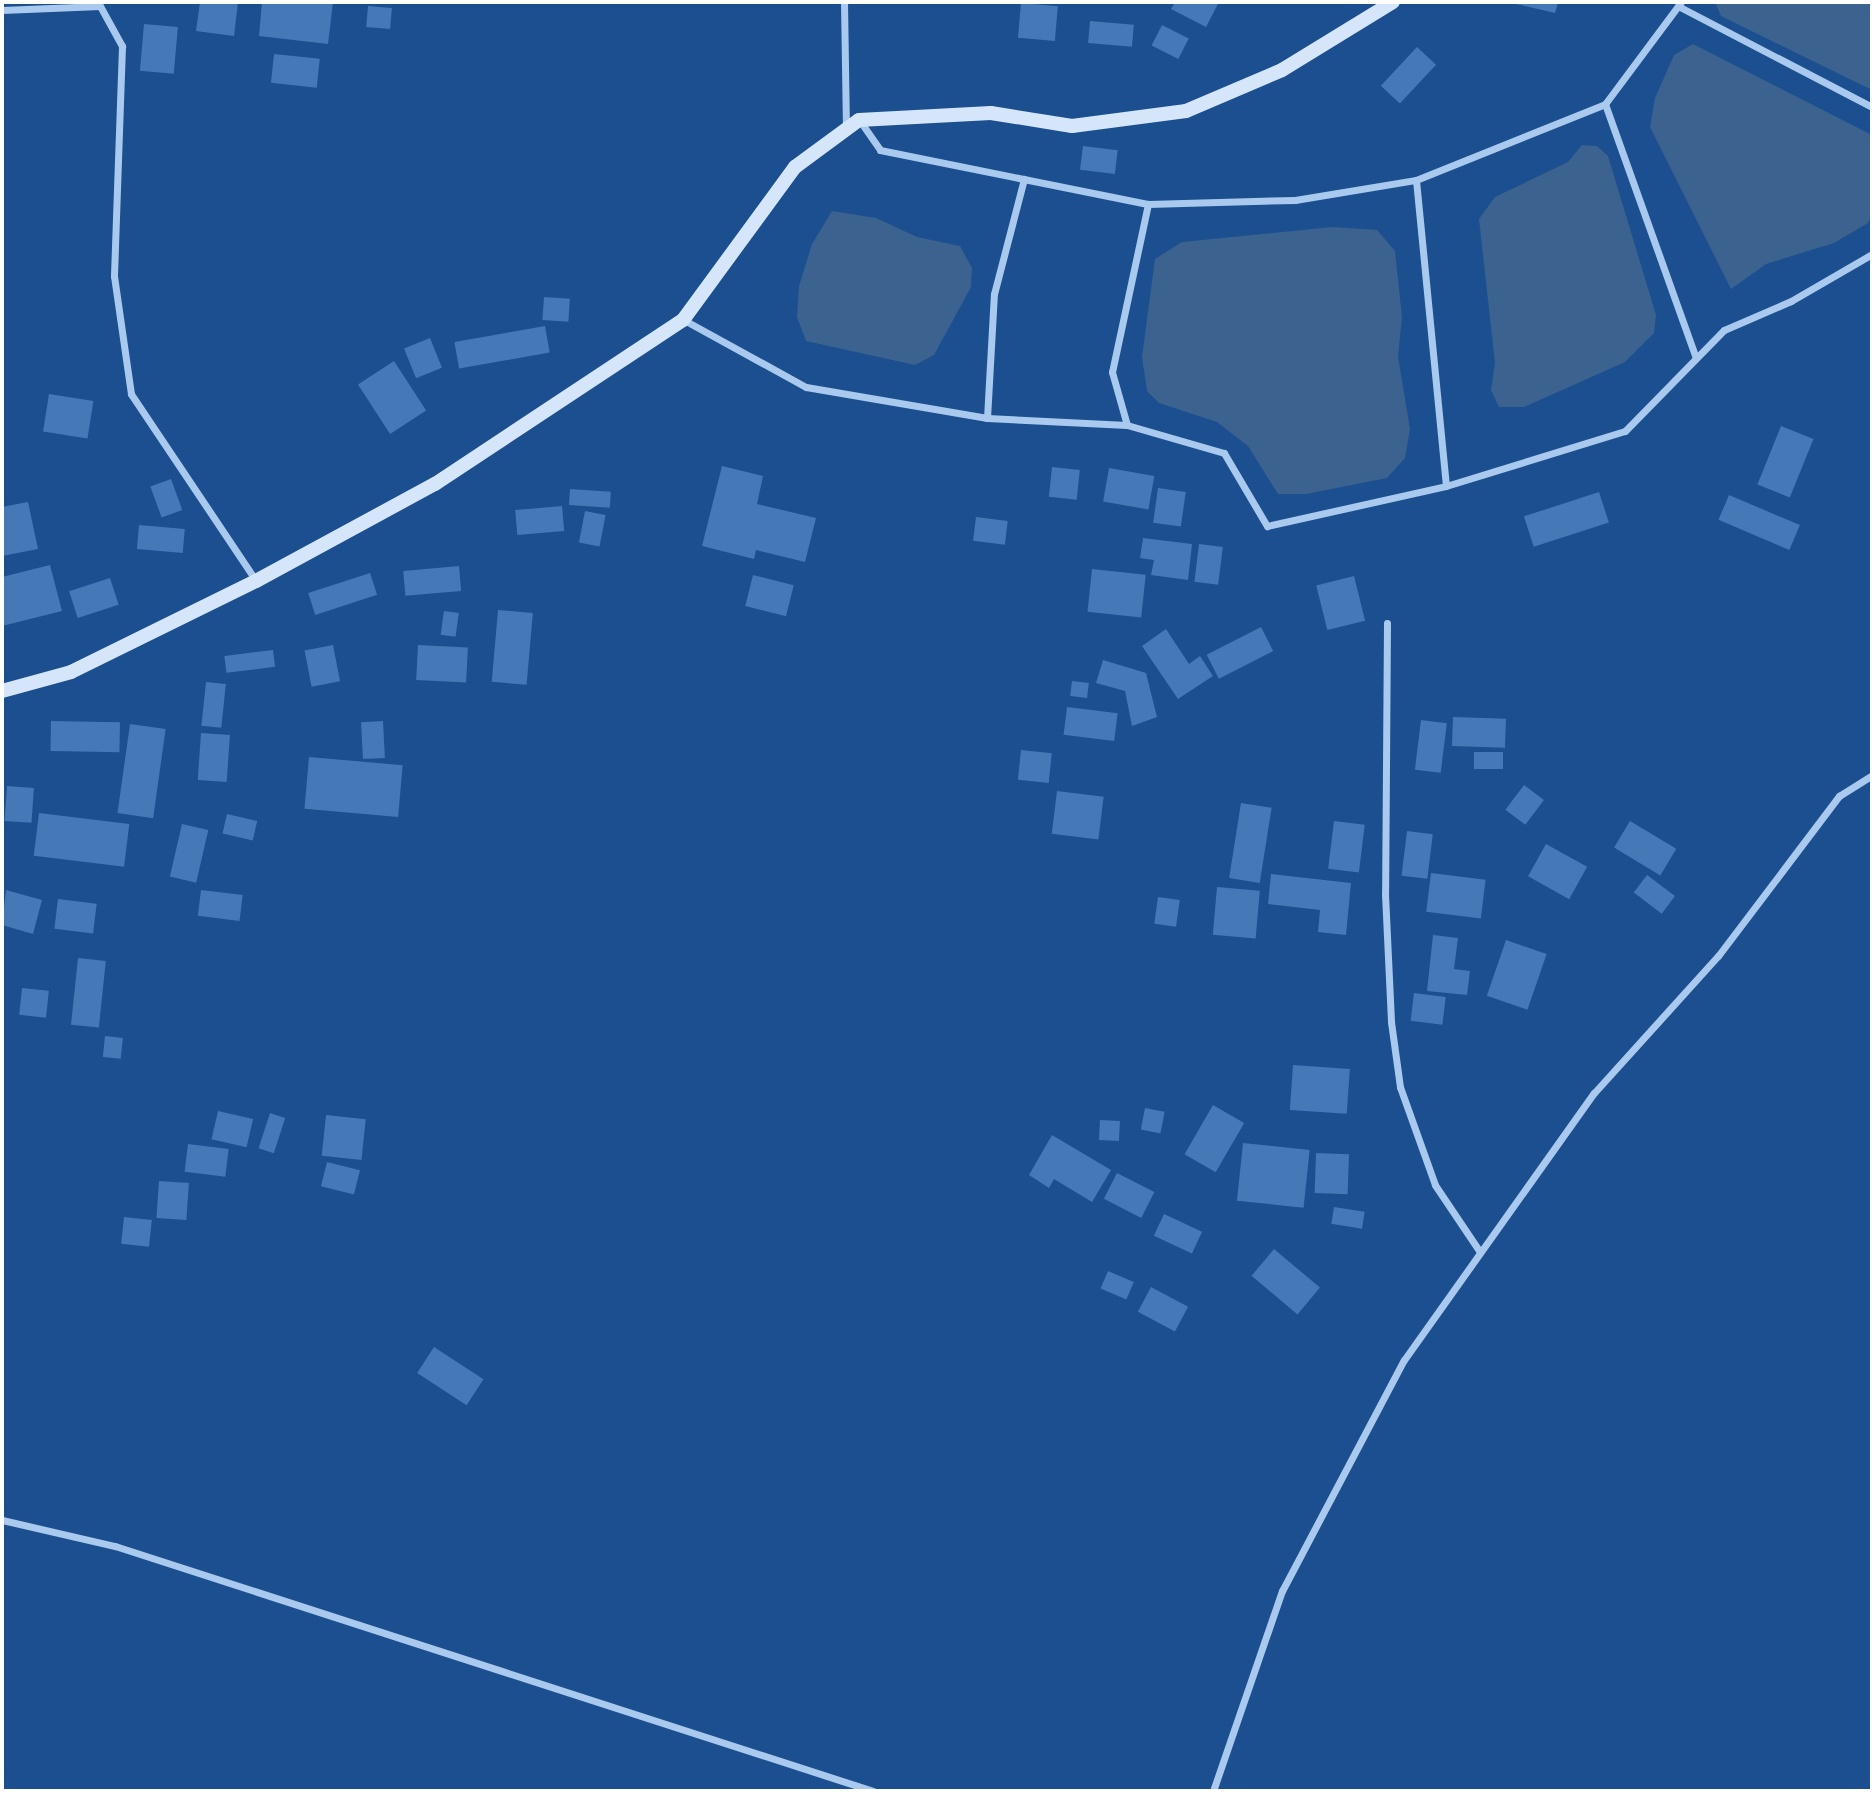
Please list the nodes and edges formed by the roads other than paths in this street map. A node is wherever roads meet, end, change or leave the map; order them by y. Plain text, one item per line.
1 (844, 2) edge
2 (1393, 2) edge
3 (1680, 4) edge
4 (2, 10) edge
5 (1605, 104) junction
6 (1872, 107) edge
7 (853, 124) junction
8 (1024, 179) junction
9 (1416, 180) junction
10 (1148, 204) junction
11 (1872, 254) edge
12 (683, 320) junction
13 (1695, 356) junction
14 (987, 418) junction
15 (1128, 425) junction
16 (1446, 486) junction
17 (256, 581) junction
18 (1387, 623) dead end
19 (2, 691) edge
20 (1872, 775) edge
21 (1480, 1252) junction
22 (2, 1520) edge
23 (873, 1791) edge
24 (1213, 1791) edge

1 - 7 street
2 - 7 main road
3 - 5 street
3 - 6 street
4 - 17 street
5 - 9 street
5 - 13 street
7 - 8 street
7 - 12 main road
8 - 10 street
8 - 14 street
9 - 10 street
9 - 16 street
10 - 15 street
11 - 13 street
12 - 14 street
12 - 17 main road
13 - 16 street
14 - 15 street
15 - 16 street
17 - 19 main road
18 - 21 street
20 - 21 street
21 - 24 street
22 - 23 street

